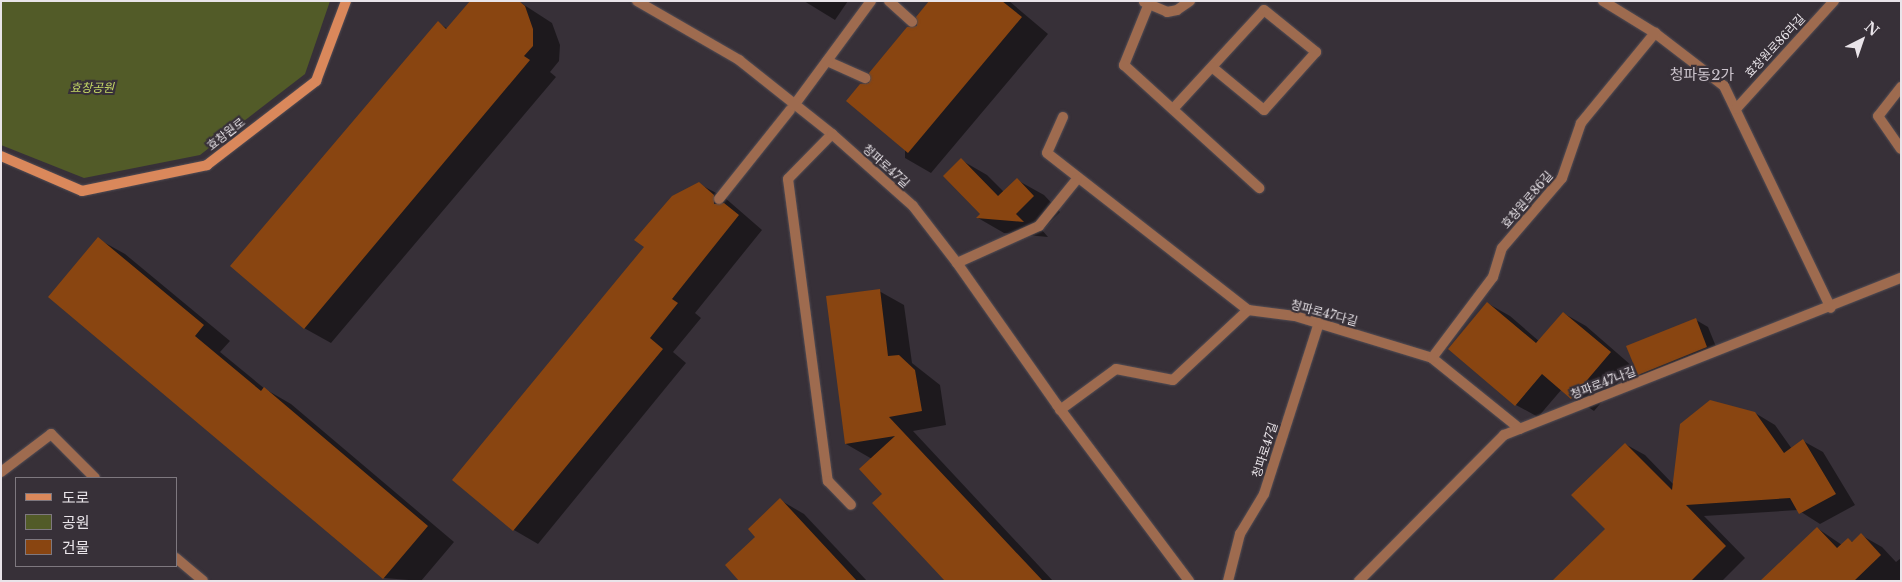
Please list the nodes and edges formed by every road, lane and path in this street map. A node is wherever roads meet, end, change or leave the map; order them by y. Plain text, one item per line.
1 (346, 1) edge
2 (637, 1) edge
3 (871, 1) edge
4 (889, 1) edge
5 (1190, 1) edge
6 (1603, 1) edge
7 (1834, 1) edge
8 (1146, 4) edge
9 (912, 22) dead end
10 (1655, 33) junction
11 (826, 61) junction
12 (1212, 67) junction
13 (865, 78) dead end
14 (1901, 88) edge
15 (798, 100) dead end
16 (1736, 109) junction
17 (790, 110) dead end
18 (1173, 110) junction
19 (1063, 117) dead end
20 (832, 134) junction
21 (1901, 149) edge
22 (1, 156) edge
23 (1077, 179) junction
24 (1259, 188) dead end
25 (719, 199) dead end
26 (957, 263) junction
27 (1901, 278) edge
28 (1832, 308) junction
29 (1248, 310) junction
30 (1319, 323) junction
31 (1432, 358) junction
32 (1060, 410) junction
33 (1520, 429) junction
34 (1, 472) edge
35 (95, 477) edge
36 (851, 505) dead end
37 (178, 560) edge
38 (203, 581) edge
39 (1189, 581) edge
40 (1228, 581) edge
41 (1359, 581) edge

1 - 22 street, 효창원로
2 - 20 street, 청파로47길
3 - 11 street
4 - 9 street
5 - 8 street
6 - 10 street
7 - 16 street, 효창원로86라길
8 - 18 street
10 - 16 street
10 - 31 street, 효창원로86길
11 - 13 street
11 - 15 street
12 - 12 street
12 - 18 street
14 - 21 street
16 - 28 street
17 - 25 street
18 - 24 street
19 - 23 street
20 - 26 street, 청파로47길
20 - 36 street
23 - 26 street
23 - 29 street
26 - 32 street, 청파로47길
27 - 28 street, 청파로47나길
28 - 33 street, 청파로47나길
29 - 30 street, 청파로47다길
29 - 32 street
30 - 31 street, 청파로47다길
30 - 40 street, 청파로47길
31 - 33 street, 청파로47다길
32 - 39 street, 청파로47길
33 - 41 street, 청파로47나길
34 - 35 street
37 - 38 street

